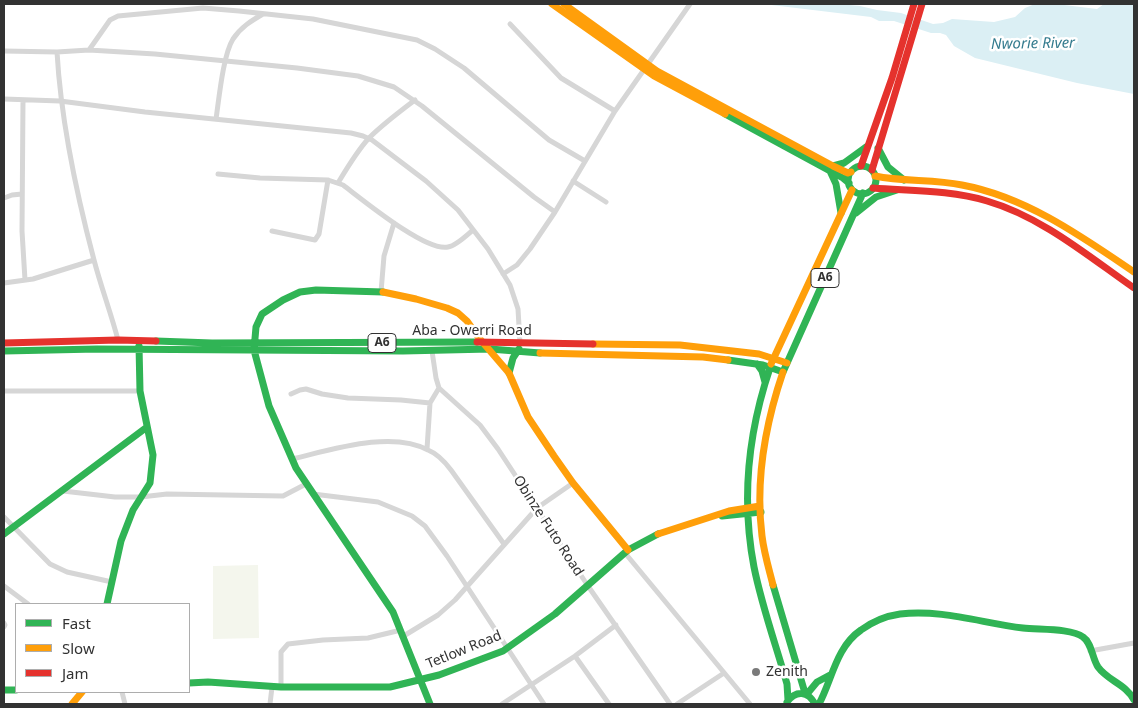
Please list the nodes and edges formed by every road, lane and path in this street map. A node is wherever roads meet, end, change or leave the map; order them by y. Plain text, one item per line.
1 (552, 4) edge
2 (564, 4) edge
3 (690, 4) edge
4 (914, 4) edge
5 (922, 4) edge
6 (263, 14) junction
7 (510, 24) dead end
8 (89, 50) junction
9 (904, 50) junction
10 (4, 51) edge
11 (57, 52) junction
12 (226, 61) junction
13 (645, 66) junction
14 (4, 99) edge
15 (23, 100) junction
16 (415, 100) junction
17 (60, 101) junction
18 (615, 111) junction
19 (216, 119) junction
20 (369, 138) junction
21 (868, 145) junction
22 (878, 148) junction
23 (585, 161) junction
24 (861, 166) junction
25 (831, 168) junction
26 (851, 172) junction
27 (874, 173) junction
28 (218, 174) dead end
29 (328, 180) junction
30 (904, 180) junction
31 (574, 181) junction
32 (338, 183) junction
33 (850, 186) junction
34 (873, 188) junction
35 (897, 190) junction
36 (863, 193) junction
37 (22, 194) junction
38 (4, 198) edge
39 (606, 202) dead end
40 (555, 212) junction
41 (842, 213) junction
42 (854, 215) junction
43 (394, 223) junction
44 (474, 230) junction
45 (272, 231) dead end
46 (823, 252) junction
47 (834, 257) junction
48 (94, 260) junction
49 (1134, 272) edge
50 (503, 274) junction
51 (25, 280) junction
52 (4, 283) edge
53 (1134, 288) edge
54 (381, 292) junction
55 (118, 340) junction
56 (139, 340) junction
57 (483, 342) junction
58 (8, 343) edge
59 (779, 346) junction
60 (254, 347) junction
61 (519, 347) junction
62 (138, 349) junction
63 (490, 349) junction
64 (432, 350) junction
65 (4, 351) edge
66 (12, 351) junction
67 (759, 354) junction
68 (773, 359) junction
69 (787, 363) junction
70 (757, 364) junction
71 (770, 368) junction
72 (783, 372) junction
73 (509, 373) junction
74 (765, 382) junction
75 (439, 388) junction
76 (4, 391) edge
77 (140, 391) junction
78 (291, 394) dead end
79 (430, 404) junction
80 (147, 427) junction
81 (427, 449) junction
82 (292, 459) junction
83 (573, 483) junction
84 (306, 484) junction
85 (63, 490) junction
86 (313, 494) junction
87 (141, 498) junction
88 (537, 508) junction
89 (761, 509) junction
90 (747, 511) junction
91 (4, 517) edge
92 (12, 528) junction
93 (4, 534) edge
94 (504, 544) junction
95 (627, 552) junction
96 (112, 582) junction
97 (4, 586) edge
98 (588, 586) junction
99 (467, 587) junction
100 (27, 603) edge
101 (108, 603) edge
102 (616, 625) junction
103 (402, 634) junction
104 (1134, 643) edge
105 (508, 647) junction
106 (1090, 652) junction
107 (575, 656) junction
108 (724, 673) junction
109 (830, 675) junction
110 (421, 680) junction
111 (190, 683) edge
112 (531, 685) junction
113 (272, 687) junction
114 (281, 687) junction
115 (81, 693) edge
116 (806, 693) junction
117 (1133, 696) edge
118 (787, 702) edge
119 (72, 704) edge
120 (270, 704) edge
121 (430, 704) edge
122 (502, 704) edge
123 (544, 704) edge
124 (609, 704) edge
125 (670, 704) edge
126 (677, 704) edge
127 (750, 704) edge
128 (817, 704) edge

1 - 13 main road
2 - 13 main road
3 - 13 street
4 - 9 main road
5 - 9 main road
6 - 8 street
6 - 12 street
6 - 23 street
7 - 18 street
8 - 11 street
8 - 12 street
9 - 21 main road
9 - 22 main road
10 - 11 street
11 - 17 street
12 - 16 street
12 - 19 street
13 - 18 street
13 - 25 main road
14 - 15 street
15 - 17 street
15 - 37 street
16 - 20 street
16 - 40 street
17 - 19 street
17 - 48 street
18 - 23 street
19 - 20 street
20 - 32 street
20 - 44 street
21 - 24 main road
21 - 25 main road
22 - 27 main road
22 - 30 main road
23 - 31 street
24 - 26 main road
24 - 27 main road
25 - 26 main road
25 - 33 main road
25 - 41 main road
26 - 33 main road, A6
27 - 30 main road
27 - 34 main road
28 - 29 street
29 - 32 street
29 - 45 street
30 - 49 main road
31 - 39 street
31 - 40 street
32 - 43 street
33 - 36 main road
33 - 41 main road, A6
34 - 35 main road
34 - 36 main road
35 - 42 main road
35 - 53 main road
36 - 42 main road, A6
37 - 38 street
37 - 51 street
40 - 50 street
41 - 46 main road, A6
42 - 47 main road, A6
43 - 44 street
43 - 54 street
44 - 50 street
46 - 47 main road
46 - 59 main road, A6
47 - 69 main road, A6
48 - 51 street
48 - 55 street
50 - 61 street
51 - 52 street
54 - 57 main road
54 - 60 main road
55 - 56 main road, Aba - Owerri Road / A6
55 - 58 main road, Aba - Owerri Road / A6
56 - 60 main road, Aba - Owerri Road / A6
56 - 62 main road
57 - 60 main road, Aba - Owerri Road / A6
57 - 61 main road, Aba - Owerri Road / A6
57 - 63 main road
58 - 66 main road
59 - 67 main road, A6
59 - 68 main road, A6
60 - 62 main road, Aba - Owerri Road / A6
60 - 64 main road, Aba - Owerri Road / A6
60 - 82 main road
61 - 63 main road, Aba - Owerri Road / A6
61 - 67 main road, Aba - Owerri Road / A6
61 - 70 main road, Aba - Owerri Road / A6
61 - 73 main road
62 - 66 main road, Aba - Owerri Road / A6
62 - 77 main road
63 - 64 main road, Aba - Owerri Road / A6
63 - 73 main road
64 - 75 street
65 - 66 main road, Aba - Owerri Road / A6
67 - 68 main road, Aba - Owerri Road / A6
68 - 69 main road, Aba - Owerri Road / A6
68 - 71 main road, A6
69 - 72 main road, A6
70 - 71 main road, Aba - Owerri Road / A6
70 - 74 main road
71 - 72 main road, Aba - Owerri Road / A6
71 - 74 main road
72 - 89 main road
73 - 83 main road
74 - 90 main road
75 - 79 street
75 - 88 street, Obinze Futo Road
76 - 77 street
77 - 80 main road
78 - 79 street
79 - 81 street
80 - 85 main road
80 - 87 main road
81 - 82 street
81 - 94 street
82 - 84 main road
83 - 88 street
83 - 95 main road
84 - 86 main road
84 - 87 street
85 - 87 street
85 - 92 main road
86 - 99 street
86 - 103 main road
87 - 96 main road
88 - 94 street
88 - 98 street, Obinze Futo Road
89 - 90 main road, Tetlow Road
89 - 116 main road
90 - 95 main road, Tetlow Road
90 - 118 main road
91 - 92 street
92 - 93 main road
92 - 96 street
94 - 99 street
95 - 98 main road, Tetlow Road
95 - 108 street
96 - 101 main road
97 - 100 street
98 - 102 street, Obinze Futo Road
98 - 105 main road, Tetlow Road
99 - 103 street
99 - 105 street
102 - 107 street
102 - 125 street, Obinze Futo Road
103 - 110 main road
103 - 114 street
104 - 106 street
105 - 110 main road, Tetlow Road
105 - 112 street
106 - 109 main road
106 - 117 main road
107 - 112 street
107 - 124 street
108 - 126 street
108 - 127 street
109 - 116 main road
109 - 128 main road
110 - 114 main road, Tetlow Road
110 - 121 main road
111 - 113 main road, Tetlow Road
112 - 122 street
112 - 123 street
113 - 114 main road, Tetlow Road
113 - 120 street
115 - 119 main road
116 - 118 main road
116 - 128 main road

